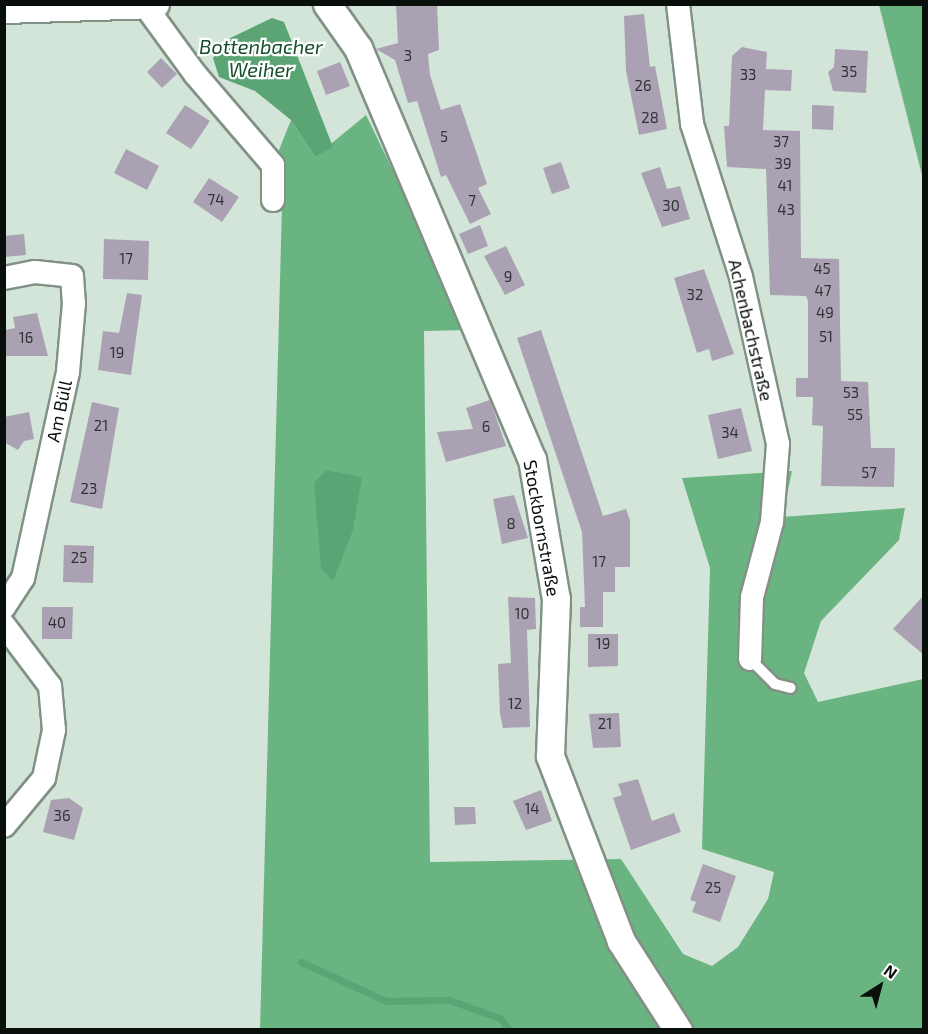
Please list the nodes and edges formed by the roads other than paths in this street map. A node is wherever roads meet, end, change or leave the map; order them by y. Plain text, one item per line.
1 (327, 4) edge
2 (678, 4) edge
3 (151, 6) edge
4 (4, 9) edge
5 (273, 200) dead end
6 (4, 278) edge
7 (4, 607) edge
8 (4, 625) edge
9 (750, 659) joint
10 (791, 688) dead end
11 (4, 825) edge
12 (678, 1029) edge

1 - 12 street, Stockbornstraße
2 - 9 street, Achenbachstraße
3 - 4 street
3 - 5 street
6 - 7 street, Am Büll
8 - 11 street
9 - 10 lane

